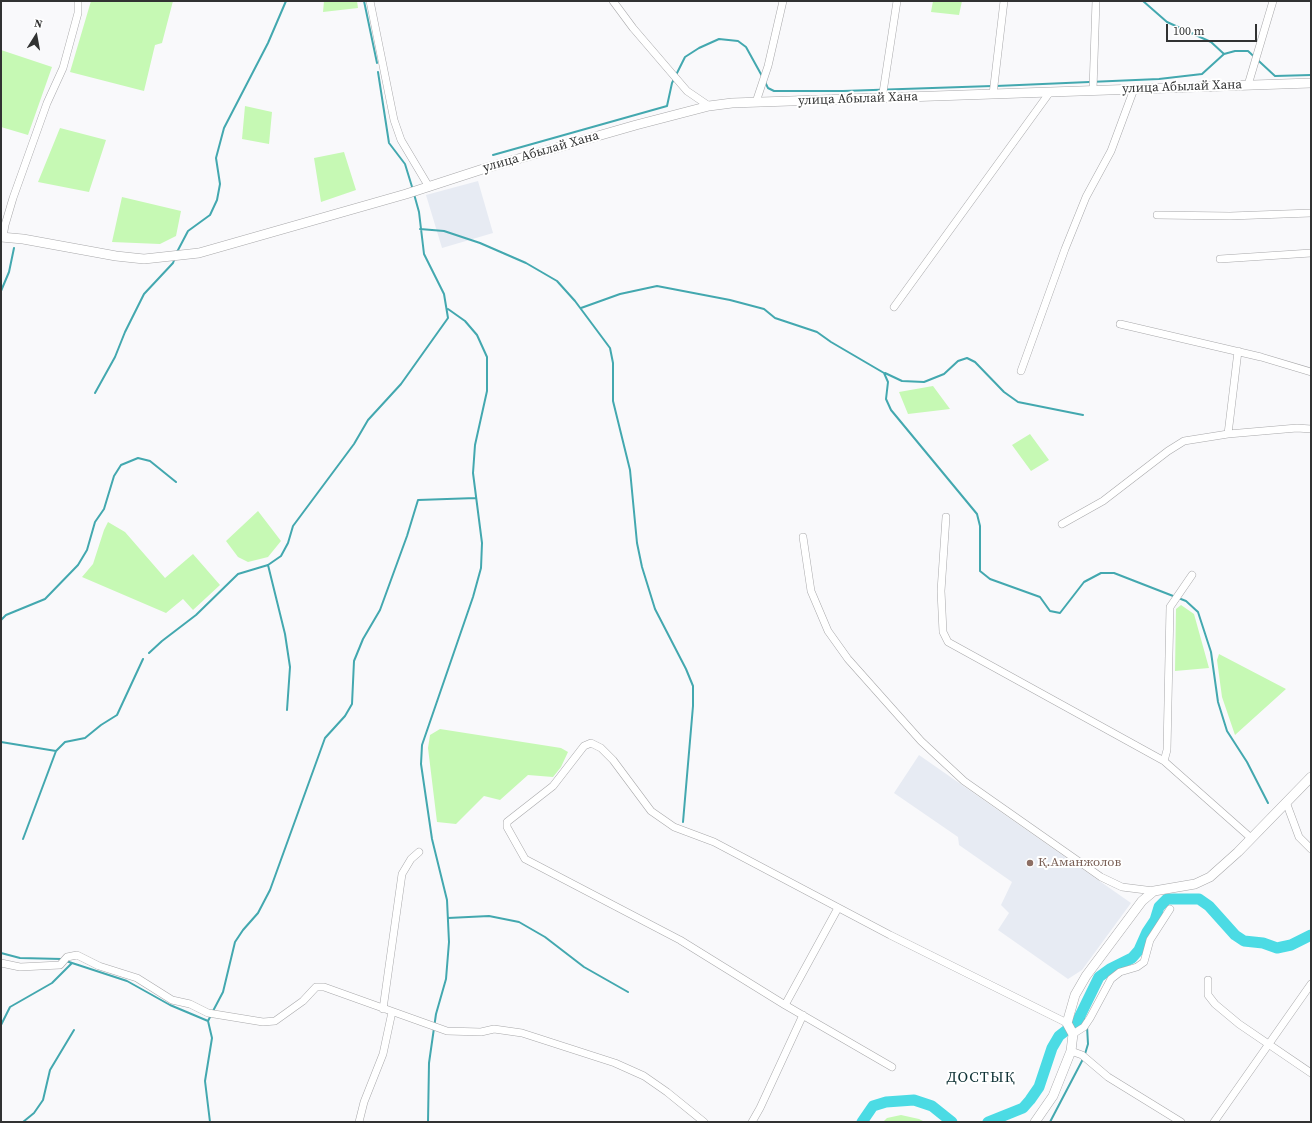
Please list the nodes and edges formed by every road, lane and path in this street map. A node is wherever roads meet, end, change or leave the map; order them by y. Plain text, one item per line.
1 (78, 1) edge
2 (370, 1) edge
3 (613, 1) edge
4 (783, 1) edge
5 (897, 1) edge
6 (1004, 1) edge
7 (1096, 1) edge
8 (1273, 1) edge
9 (1311, 84) edge
10 (1248, 85) junction
11 (1093, 89) junction
12 (1134, 89) junction
13 (1050, 92) junction
14 (993, 94) junction
15 (882, 99) junction
16 (756, 102) junction
17 (709, 106) junction
18 (429, 187) junction
19 (1311, 213) edge
20 (1157, 215) dead end
21 (2, 237) edge
22 (1311, 253) edge
23 (1220, 259) dead end
24 (894, 307) dead end
25 (1120, 324) dead end
26 (1238, 351) junction
27 (1021, 371) dead end
28 (1311, 372) edge
29 (1311, 429) edge
30 (1228, 434) junction
31 (946, 517) dead end
32 (1062, 524) dead end
33 (803, 537) dead end
34 (1192, 575) dead end
35 (1164, 761) junction
36 (1311, 777) edge
37 (1286, 802) junction
38 (1251, 838) junction
39 (1311, 849) edge
40 (419, 852) dead end
41 (1154, 892) junction
42 (838, 908) junction
43 (1170, 909) dead end
44 (1, 963) edge
45 (1208, 980) dead end
46 (1311, 984) edge
47 (785, 1005) junction
48 (383, 1009) junction
49 (392, 1012) junction
50 (802, 1015) junction
51 (1067, 1023) junction
52 (1072, 1034) junction
53 (1269, 1044) junction
54 (1072, 1051) junction
55 (892, 1067) dead end
56 (1311, 1073) edge
57 (360, 1122) edge
58 (704, 1122) edge
59 (752, 1122) edge
60 (1035, 1122) edge
61 (1182, 1122) edge
62 (1214, 1122) edge

1 - 21 street
2 - 18 street
3 - 17 street
4 - 16 street
5 - 15 street
6 - 14 street
7 - 11 street
8 - 10 street
9 - 10 main road, улица Абылай Хана
10 - 12 main road, улица Абылай Хана
11 - 12 main road, улица Абылай Хана
11 - 13 main road, улица Абылай Хана
12 - 27 street
13 - 14 main road, улица Абылай Хана
13 - 24 street
14 - 15 main road, улица Абылай Хана
15 - 16 main road, улица Абылай Хана
16 - 17 main road, улица Абылай Хана
17 - 18 main road, улица Абылай Хана
18 - 21 main road, улица Абылай Хана
19 - 20 street
22 - 23 street
25 - 26 street
26 - 28 street
26 - 30 street
29 - 30 street
30 - 32 street
31 - 35 street
33 - 41 street
34 - 35 street
35 - 38 street
36 - 37 main road
37 - 38 main road
37 - 39 street
38 - 41 main road
40 - 48 street
41 - 51 main road
42 - 47 street
42 - 47 street
42 - 51 street
43 - 52 street
44 - 48 street
45 - 53 street
46 - 53 street
47 - 50 street
48 - 49 street
49 - 57 street
49 - 58 street
50 - 55 street
50 - 59 street
51 - 52 main road
52 - 54 main road
53 - 56 street
53 - 62 street
54 - 60 main road
54 - 61 street

